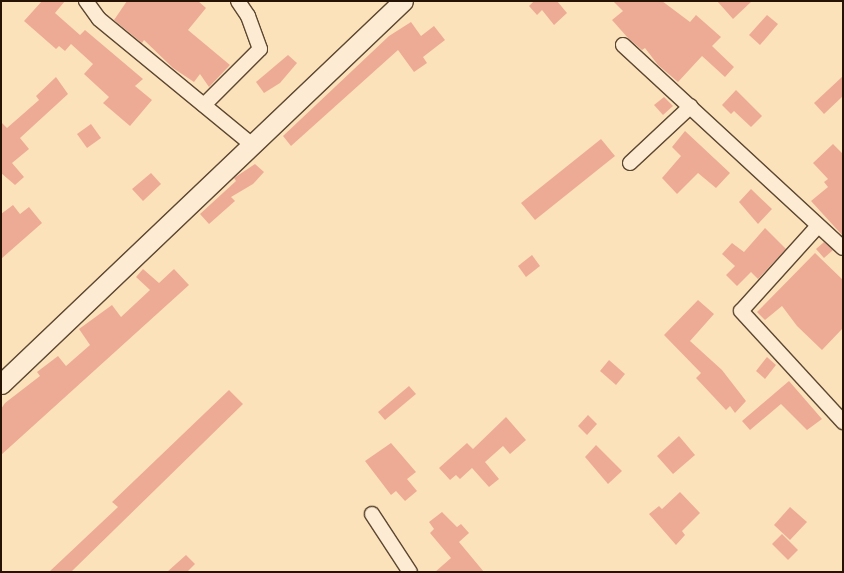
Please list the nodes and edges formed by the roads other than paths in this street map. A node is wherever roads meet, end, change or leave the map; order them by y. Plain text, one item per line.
1 (86, 1) edge
2 (238, 1) edge
3 (403, 1) edge
4 (623, 45) dead end
5 (204, 104) junction
6 (691, 106) junction
7 (252, 144) junction
8 (630, 163) dead end
9 (817, 227) junction
10 (843, 248) edge
11 (1, 384) edge
12 (843, 422) edge
13 (372, 514) dead end
14 (410, 572) edge

1 - 5 street
2 - 5 street
3 - 7 main road
4 - 6 street
5 - 7 street
6 - 8 street
6 - 9 street
7 - 11 main road
9 - 10 street
9 - 12 street
13 - 14 street

